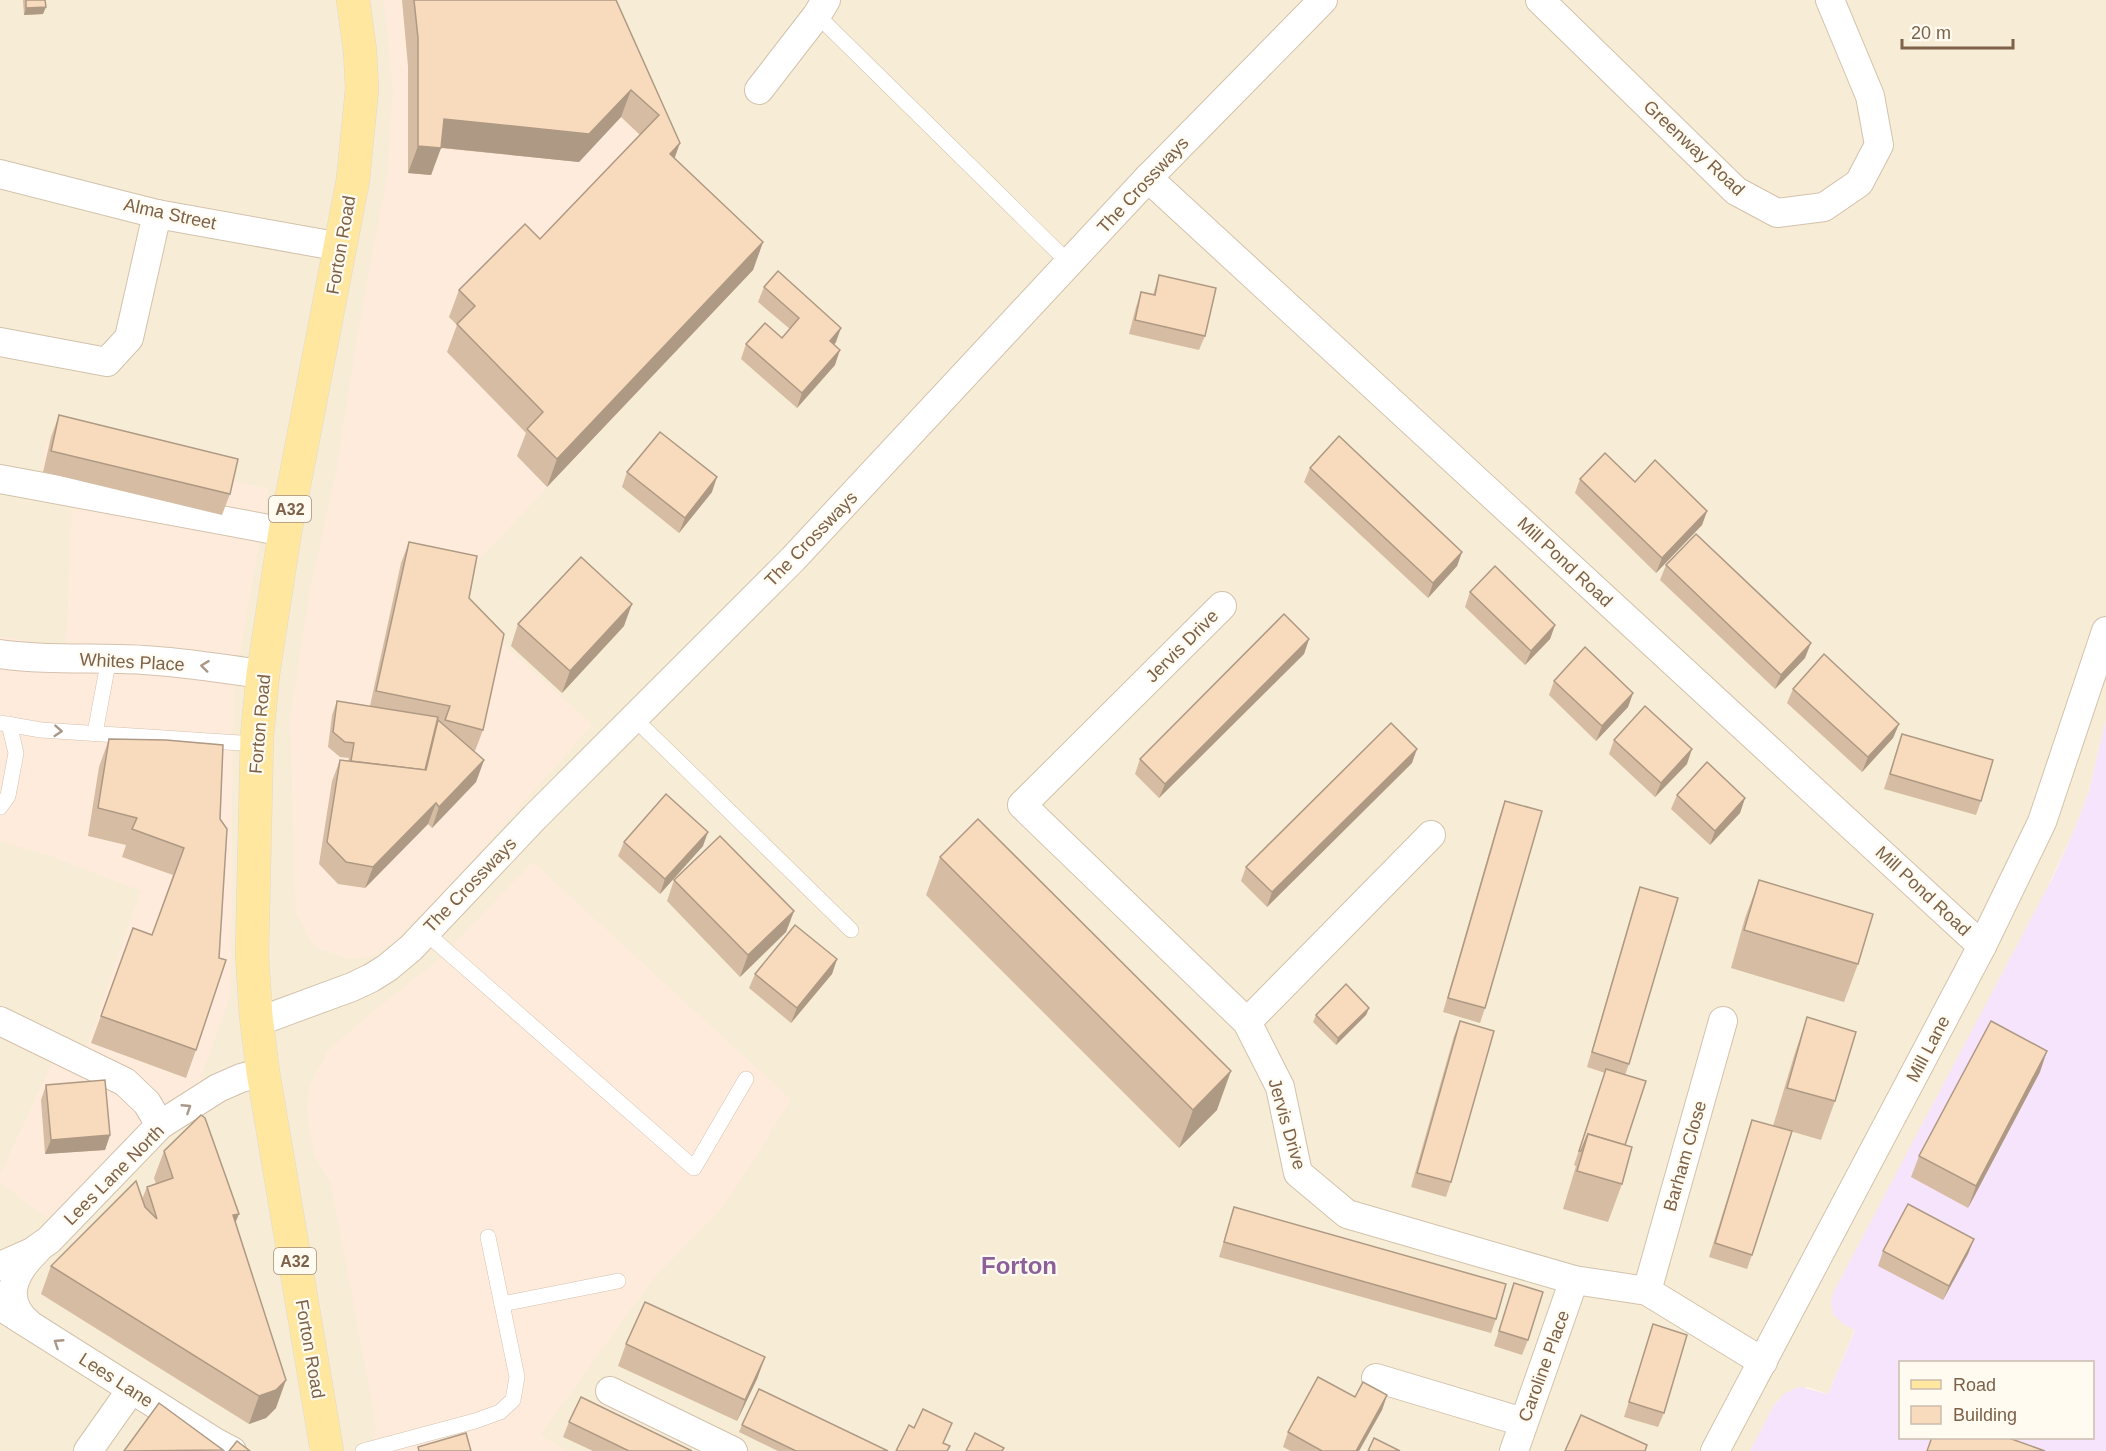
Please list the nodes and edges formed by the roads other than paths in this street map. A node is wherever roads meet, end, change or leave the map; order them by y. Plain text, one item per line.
1 (353, 0) edge
2 (1323, 0) edge
3 (1540, 0) edge
4 (1830, 0) edge
5 (816, 5) edge
6 (759, 90) dead end
7 (0, 174) edge
8 (1148, 178) junction
9 (157, 214) junction
10 (341, 247) junction
11 (1070, 264) junction
12 (0, 342) edge
13 (0, 479) edge
14 (285, 532) junction
15 (1222, 606) dead end
16 (2106, 631) edge
17 (0, 654) edge
18 (109, 658) junction
19 (263, 674) junction
20 (634, 718) junction
21 (4, 724) edge
22 (95, 733) junction
23 (257, 744) junction
24 (0, 807) edge
25 (1431, 835) dead end
26 (851, 930) dead end
27 (425, 932) junction
28 (1982, 946) junction
29 (1723, 1021) dead end
30 (0, 1022) edge
31 (257, 1022) junction
32 (1247, 1022) junction
33 (263, 1072) junction
34 (746, 1079) dead end
35 (160, 1125) junction
36 (488, 1236) dead end
37 (40, 1247) junction
38 (0, 1266) edge
39 (1574, 1280) junction
40 (618, 1281) dead end
41 (1647, 1291) junction
42 (502, 1304) junction
43 (0, 1306) edge
44 (32, 1326) junction
45 (1763, 1362) junction
46 (1376, 1378) dead end
47 (131, 1390) junction
48 (610, 1392) dead end
49 (1523, 1422) junction
50 (88, 1451) edge
51 (232, 1451) edge
52 (327, 1451) edge
53 (363, 1451) edge
54 (733, 1451) edge
55 (1514, 1451) edge
56 (1715, 1451) edge

1 - 10 main road, Forton Road / A32
2 - 8 street, The Crossways
3 - 4 street, Greenway Road
5 - 6 street
5 - 11 lane
7 - 9 street, Alma Street
8 - 11 street, The Crossways
8 - 28 street, Mill Pond Road
9 - 10 street, Alma Street
9 - 12 street
10 - 14 main road, Forton Road / A32
11 - 20 street, The Crossways
13 - 14 street
14 - 19 main road, Forton Road / A32
15 - 32 street, Jervis Drive
16 - 28 street, Mill Lane
17 - 18 street, Whites Place
19 -> 18 street, Whites Place
18 - 22 lane
19 - 23 main road, Forton Road / A32
20 - 26 lane
20 - 27 street, The Crossways
21 -> 22 lane
21 - 24 lane
22 - 23 lane
23 - 31 main road, Forton Road / A32
25 - 32 street
27 - 31 street, The Crossways
27 - 34 lane
28 - 45 street, Mill Lane
29 - 41 street, Barham Close
30 - 35 street
31 - 33 main road, Forton Road / A32
32 - 39 street, Jervis Drive
35 -> 33 street, Lees Lane North
33 - 52 main road, Forton Road / A32
35 - 37 street, Lees Lane North
36 - 42 lane
37 - 38 street, Lees Lane North
37 - 44 street, Lees Lane
39 - 41 street, Jervis Drive
39 - 49 street, Caroline Place
40 - 42 lane
41 - 45 street, Jervis Drive
42 - 53 lane
43 - 44 street, Lees Lane
47 -> 44 street, Lees Lane
45 - 56 street, Mill Lane
46 - 49 street
47 - 50 street
47 - 51 street, Lees Lane
48 - 54 street
49 - 55 street, Caroline Place

